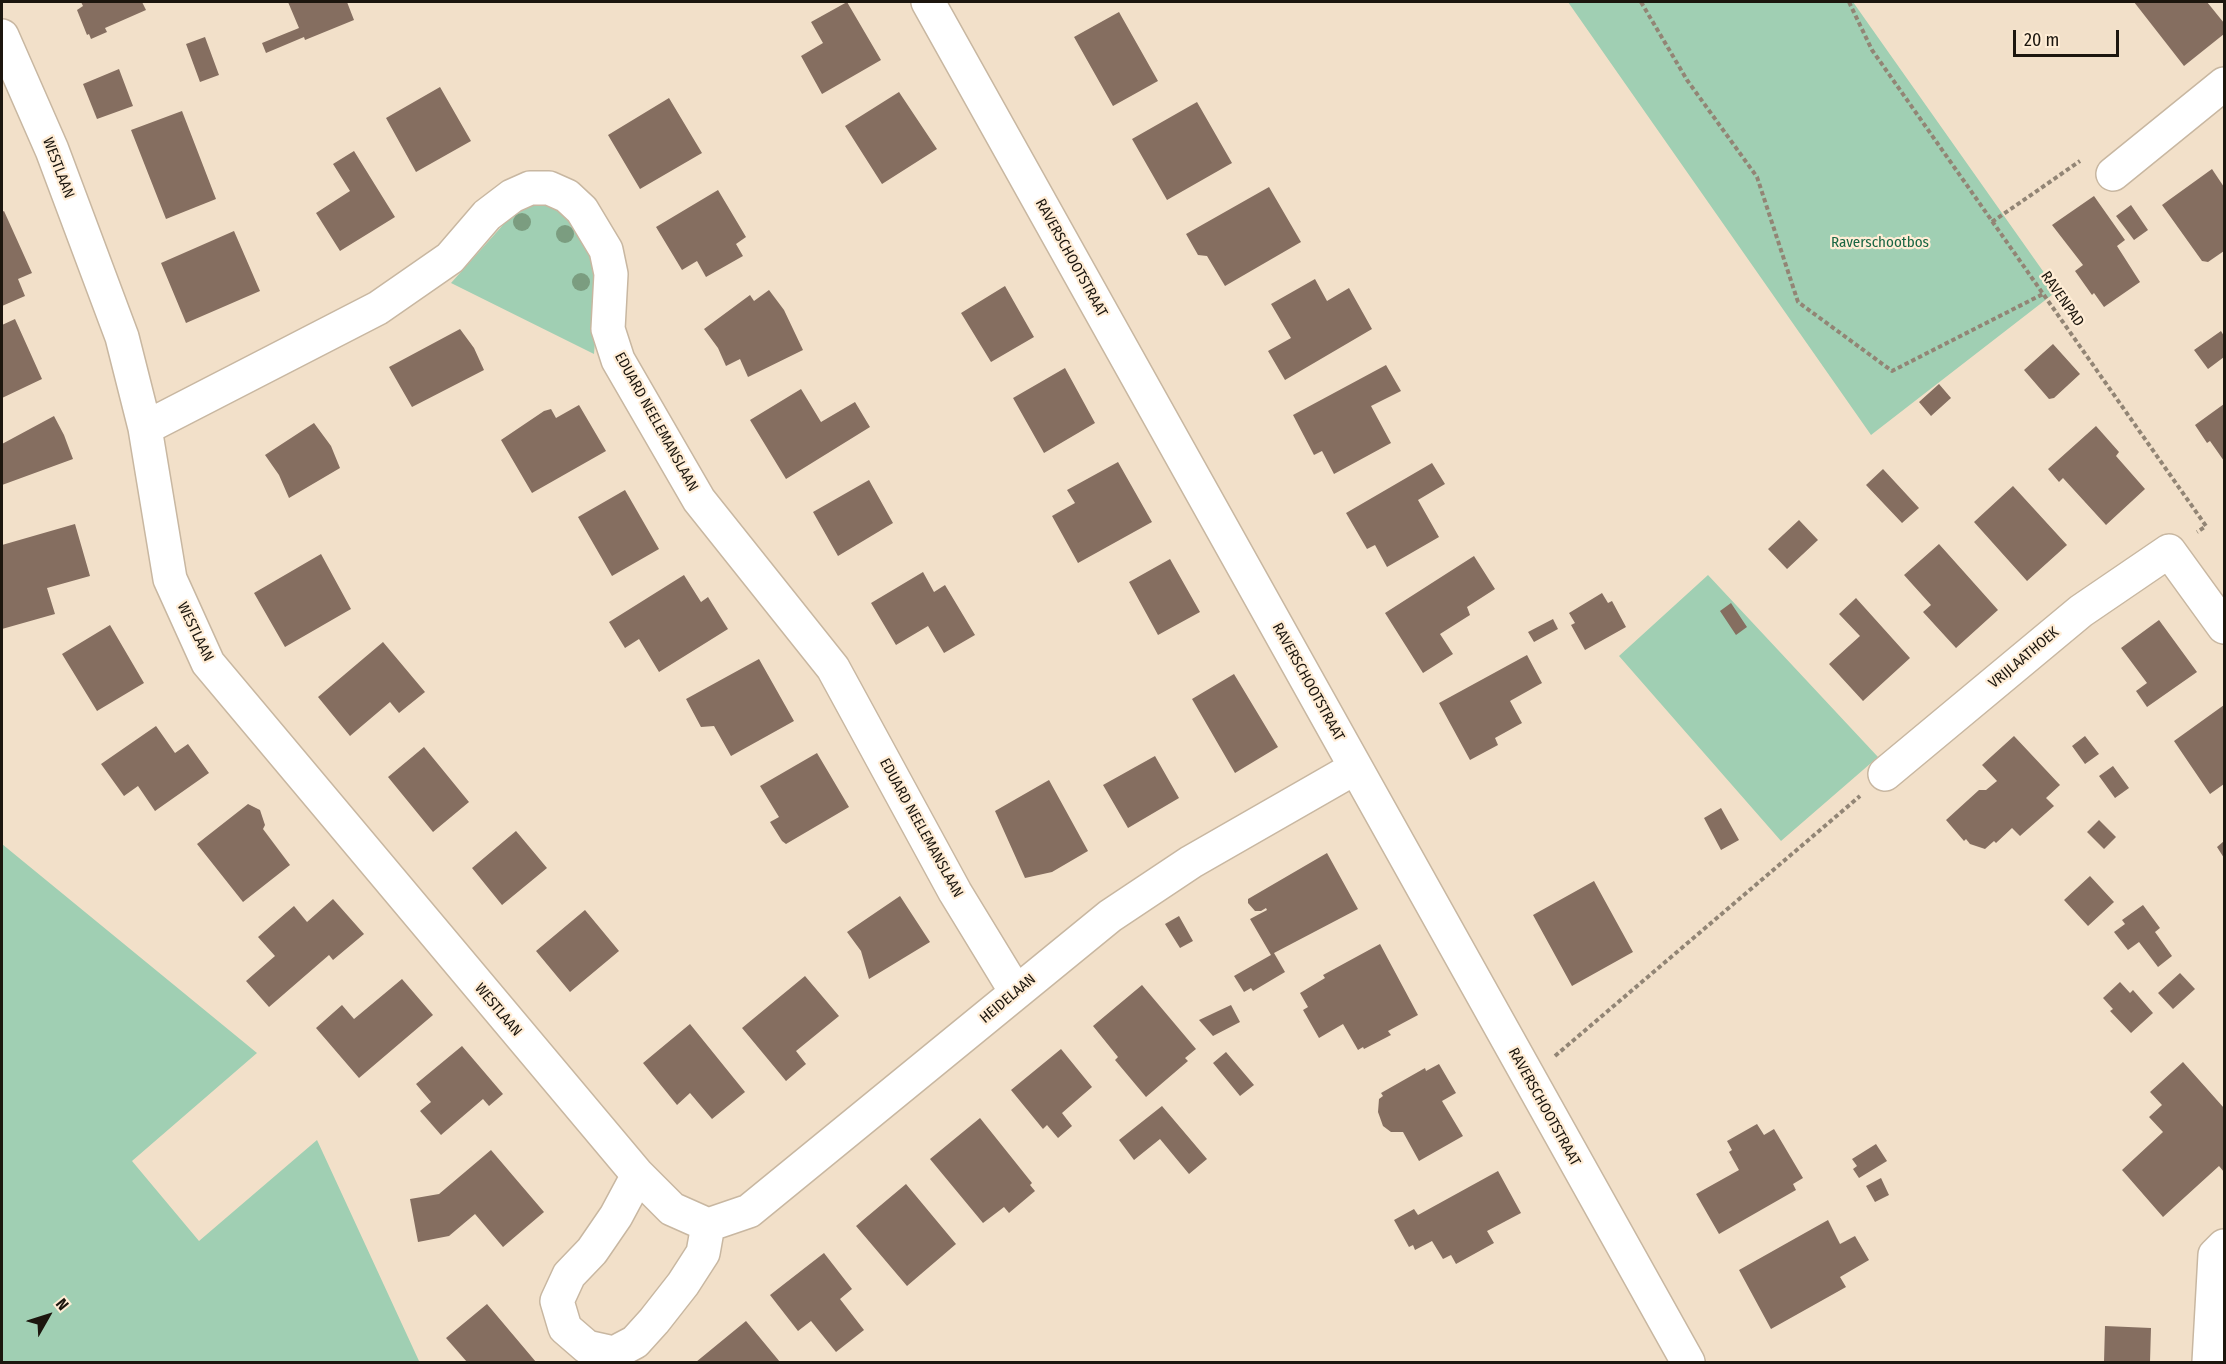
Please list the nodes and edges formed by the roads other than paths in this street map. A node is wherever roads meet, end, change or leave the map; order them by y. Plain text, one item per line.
1 (928, 2) edge
2 (2, 36) edge
3 (2224, 84) edge
4 (2113, 174) road end
5 (145, 428) junction
6 (2224, 627) edge
7 (1355, 768) junction
8 (1885, 774) road end
9 (1016, 992) junction
10 (638, 1175) junction
11 (708, 1225) junction
12 (2224, 1246) edge
13 (1688, 1362) edge
14 (2209, 1362) edge

1 - 7 street, RAVERSCHOOTSTRAAT
2 - 5 street, WESTLAAN
3 - 4 street
5 - 9 street, EDUARD NEELEMANSLAAN
5 - 10 street, WESTLAAN
6 - 8 street, VRIJLAATHOEK
7 - 9 street, HEIDELAAN
7 - 13 street, RAVERSCHOOTSTRAAT
9 - 11 street, HEIDELAAN
10 - 11 street, WESTLAAN
10 - 11 street
12 - 14 street

